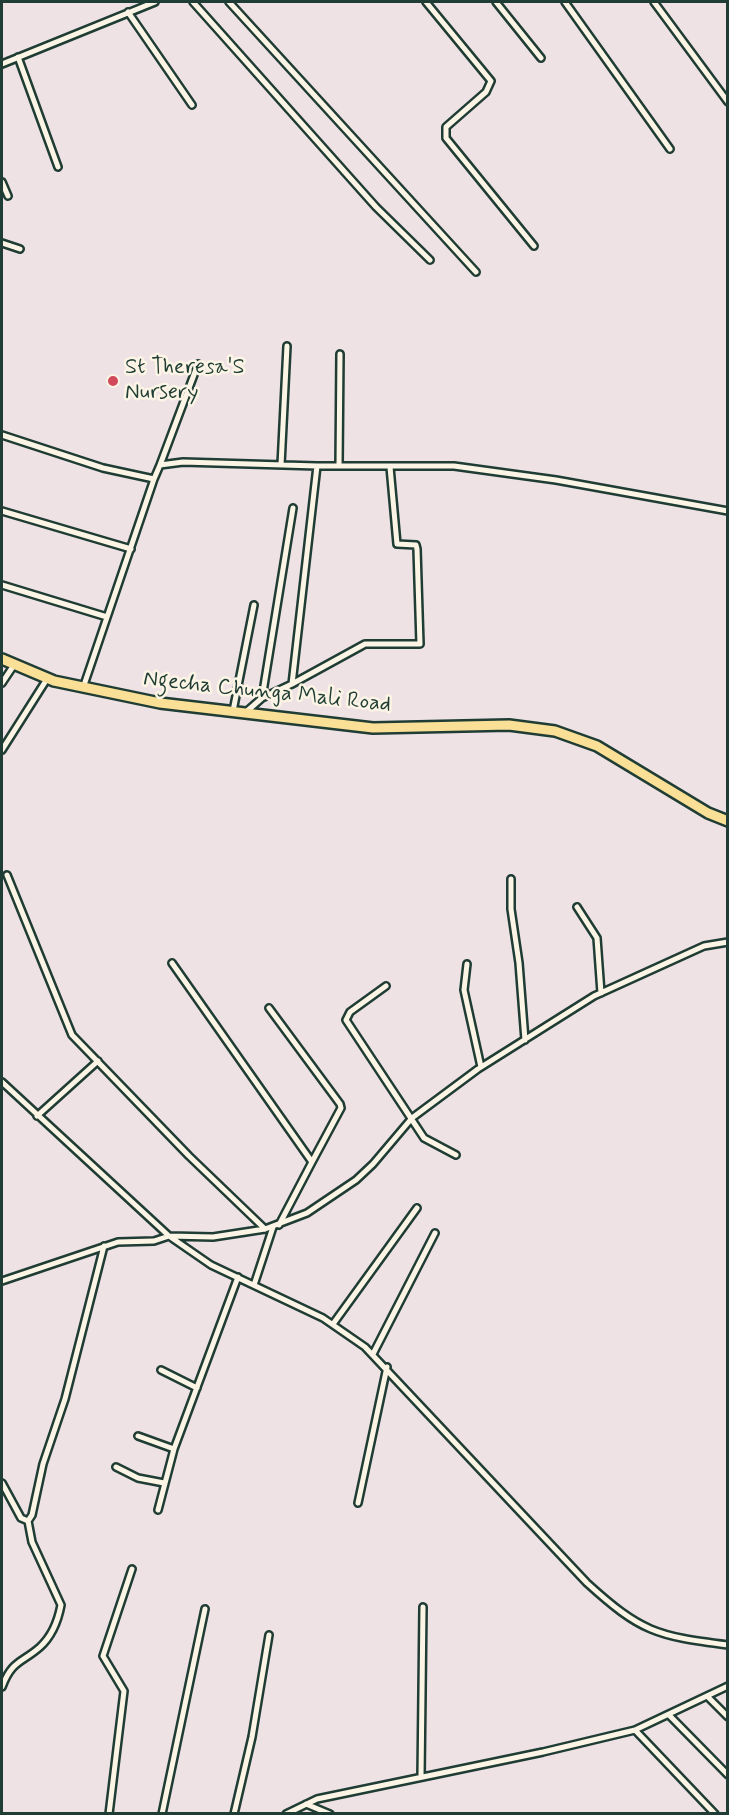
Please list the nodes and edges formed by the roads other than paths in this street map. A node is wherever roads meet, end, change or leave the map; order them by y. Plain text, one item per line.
1 (155, 2) edge
2 (193, 2) edge
3 (229, 2) edge
4 (426, 2) edge
5 (496, 2) edge
6 (565, 2) edge
7 (654, 2) edge
8 (128, 12) junction
9 (18, 57) junction
10 (541, 58) dead end
11 (2, 64) edge
12 (728, 102) edge
13 (192, 105) dead end
14 (670, 149) dead end
15 (58, 167) dead end
16 (2, 182) edge
17 (8, 196) dead end
18 (2, 243) edge
19 (534, 246) dead end
20 (20, 249) dead end
21 (430, 260) dead end
22 (476, 272) dead end
23 (287, 346) dead end
24 (340, 354) dead end
25 (198, 364) dead end
26 (2, 435) edge
27 (160, 465) junction
28 (281, 465) junction
29 (317, 466) junction
30 (339, 466) junction
31 (390, 466) junction
32 (154, 479) junction
33 (293, 508) dead end
34 (2, 511) edge
35 (728, 511) edge
36 (131, 549) junction
37 (2, 585) edge
38 (254, 605) dead end
39 (107, 617) junction
40 (2, 659) edge
41 (14, 665) junction
42 (47, 679) junction
43 (2, 683) edge
44 (292, 684) junction
45 (83, 688) junction
46 (262, 698) junction
47 (232, 711) junction
48 (245, 712) junction
49 (2, 750) edge
50 (728, 821) edge
51 (7, 875) dead end
52 (511, 879) dead end
53 (577, 907) dead end
54 (728, 942) edge
55 (172, 963) dead end
56 (467, 964) dead end
57 (386, 986) dead end
58 (602, 993) junction
59 (269, 1008) dead end
60 (525, 1040) junction
61 (98, 1061) junction
62 (481, 1067) junction
63 (2, 1082) edge
64 (8, 1089) junction
65 (2, 1094) edge
66 (37, 1116) junction
67 (412, 1118) junction
68 (456, 1155) dead end
69 (312, 1162) junction
70 (417, 1208) dead end
71 (276, 1226) junction
72 (265, 1229) junction
73 (435, 1233) dead end
74 (169, 1236) junction
75 (104, 1246) junction
76 (238, 1277) junction
77 (2, 1281) edge
78 (254, 1285) junction
79 (333, 1324) junction
80 (373, 1354) junction
81 (387, 1367) junction
82 (161, 1370) dead end
83 (197, 1388) junction
84 (138, 1436) dead end
85 (174, 1449) junction
86 (116, 1467) dead end
87 (2, 1483) edge
88 (164, 1484) junction
89 (358, 1503) dead end
90 (158, 1510) dead end
91 (28, 1521) junction
92 (132, 1569) dead end
93 (423, 1607) dead end
94 (205, 1609) dead end
95 (269, 1635) dead end
96 (728, 1645) edge
97 (728, 1686) edge
98 (2, 1687) edge
99 (708, 1697) junction
100 (669, 1715) junction
101 (728, 1717) edge
102 (635, 1730) junction
103 (728, 1775) edge
104 (421, 1777) junction
105 (306, 1804) junction
106 (289, 1813) edge
107 (109, 1814) edge
108 (162, 1814) edge
109 (234, 1814) edge
110 (330, 1814) edge
111 (716, 1814) edge

1 - 8 street
2 - 21 street
3 - 22 street
4 - 19 street
5 - 10 street
6 - 14 street
7 - 12 street
8 - 9 street
8 - 13 street
9 - 11 street
9 - 15 street
16 - 17 street
18 - 20 street
23 - 28 street
24 - 30 street
25 - 27 street
26 - 32 street
27 - 28 street
27 - 32 street
28 - 29 street
29 - 30 street
29 - 44 street
30 - 31 street
31 - 35 street
31 - 44 street
32 - 36 street
33 - 46 street
34 - 36 street
36 - 39 street
37 - 39 street
38 - 47 street
39 - 45 street
40 - 41 main road, Ngecha Chunga Mali Road
41 - 42 main road, Ngecha Chunga Mali Road
41 - 43 street
42 - 45 main road, Ngecha Chunga Mali Road
42 - 49 street
44 - 46 street
45 - 47 main road, Ngecha Chunga Mali Road
46 - 48 street
47 - 48 main road, Ngecha Chunga Mali Road
48 - 50 main road, Ngecha Chunga Mali Road
51 - 61 street
52 - 60 street
53 - 58 street
54 - 58 street
55 - 69 street
56 - 62 street
57 - 67 street
58 - 60 street
59 - 69 street
60 - 62 street
61 - 66 street
61 - 72 street
62 - 67 street
63 - 64 street
64 - 65 street
64 - 66 street
66 - 74 street
67 - 68 street
67 - 71 street
69 - 71 street
70 - 79 street
71 - 72 street
71 - 78 street
72 - 74 street
73 - 80 street
74 - 75 street
74 - 76 street
75 - 77 street
75 - 91 street
76 - 78 street
76 - 83 street
78 - 79 street
79 - 80 street
80 - 81 street
81 - 89 street
81 - 96 street
82 - 83 street
83 - 85 street
84 - 85 street
85 - 88 street
86 - 88 street
87 - 91 street
88 - 90 street
91 - 98 street
92 - 107 street
93 - 104 street
94 - 108 street
95 - 109 street
97 - 99 street
99 - 100 street
99 - 101 street
100 - 102 street
100 - 103 street
102 - 104 street
102 - 111 street
104 - 105 street
105 - 106 street
105 - 110 street

